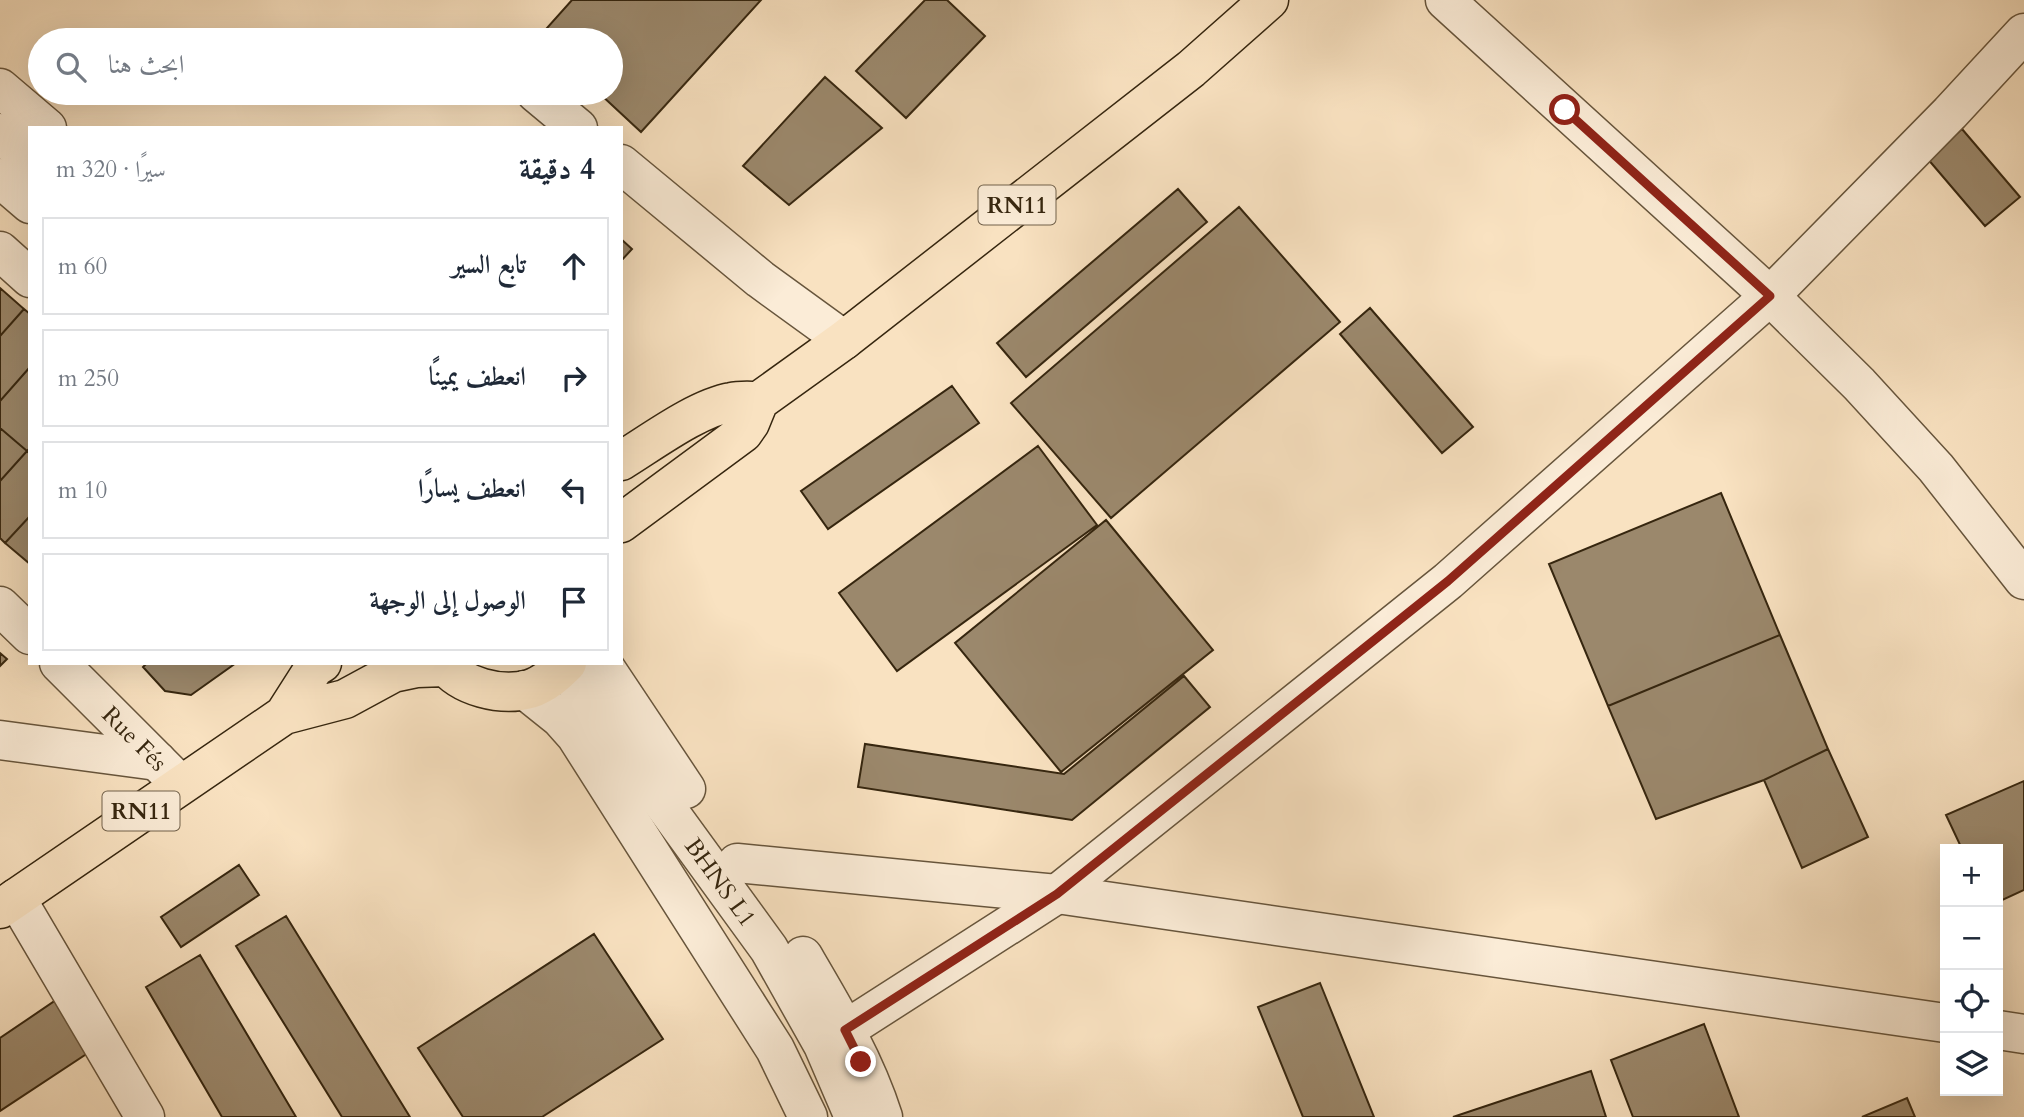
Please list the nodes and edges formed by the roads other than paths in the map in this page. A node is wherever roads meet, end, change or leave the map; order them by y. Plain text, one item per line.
1 (1269, 0) edge
2 (1445, 0) edge
3 (2024, 33) edge
4 (0, 88) edge
5 (550, 105) edge
6 (0, 122) edge
7 (45, 126) edge
8 (576, 126) edge
9 (0, 133) edge
10 (28, 147) edge
11 (28, 158) edge
12 (623, 166) edge
13 (0, 178) edge
14 (28, 202) edge
15 (0, 251) edge
16 (28, 276) edge
17 (1770, 296) junction
18 (844, 340) junction
19 (759, 401) junction
20 (623, 460) edge
21 (623, 522) edge
22 (2024, 580) edge
23 (0, 606) edge
24 (28, 633) edge
25 (61, 665) edge
26 (319, 665) edge
27 (444, 665) edge
28 (566, 665) edge
29 (568, 665) edge
30 (568, 665) edge
31 (603, 665) edge
32 (525, 690) junction
33 (284, 715) junction
34 (0, 719) edge
35 (0, 740) edge
36 (158, 761) junction
37 (737, 863) junction
38 (1057, 894) junction
39 (8, 904) edge
40 (1940, 1022) edge
41 (845, 1030) junction
42 (2003, 1031) edge
43 (2024, 1034) edge
44 (145, 1117) edge
45 (808, 1117) edge
46 (854, 1117) edge
47 (860, 1117) edge
48 (883, 1117) edge

1 - 18 main road, RN11
2 - 17 street
3 - 17 street
4 - 7 street
5 - 8 street
6 - 10 street
9 - 11 street
12 - 18 street
13 - 14 street
15 - 16 street
17 - 22 street
17 - 38 street
18 - 19 main road, RN11
19 - 20 main road
19 - 21 main road, RN11
23 - 24 street
25 - 36 street, Rue Fés
26 - 33 main road, RN11
27 - 32 main road, RN11
27 - 33 main road, RN11
28 - 32 main road, RN11
29 - 46 street, BHNS L1
30 - 47 street, BHNS L1
31 - 37 street
32 - 45 street
33 - 36 main road, RN11
34 - 36 street
35 - 36 street
36 - 39 main road, RN11
37 - 38 street
37 - 41 street
38 - 40 street
38 - 41 street
39 - 44 street
41 - 48 street
42 - 43 street

